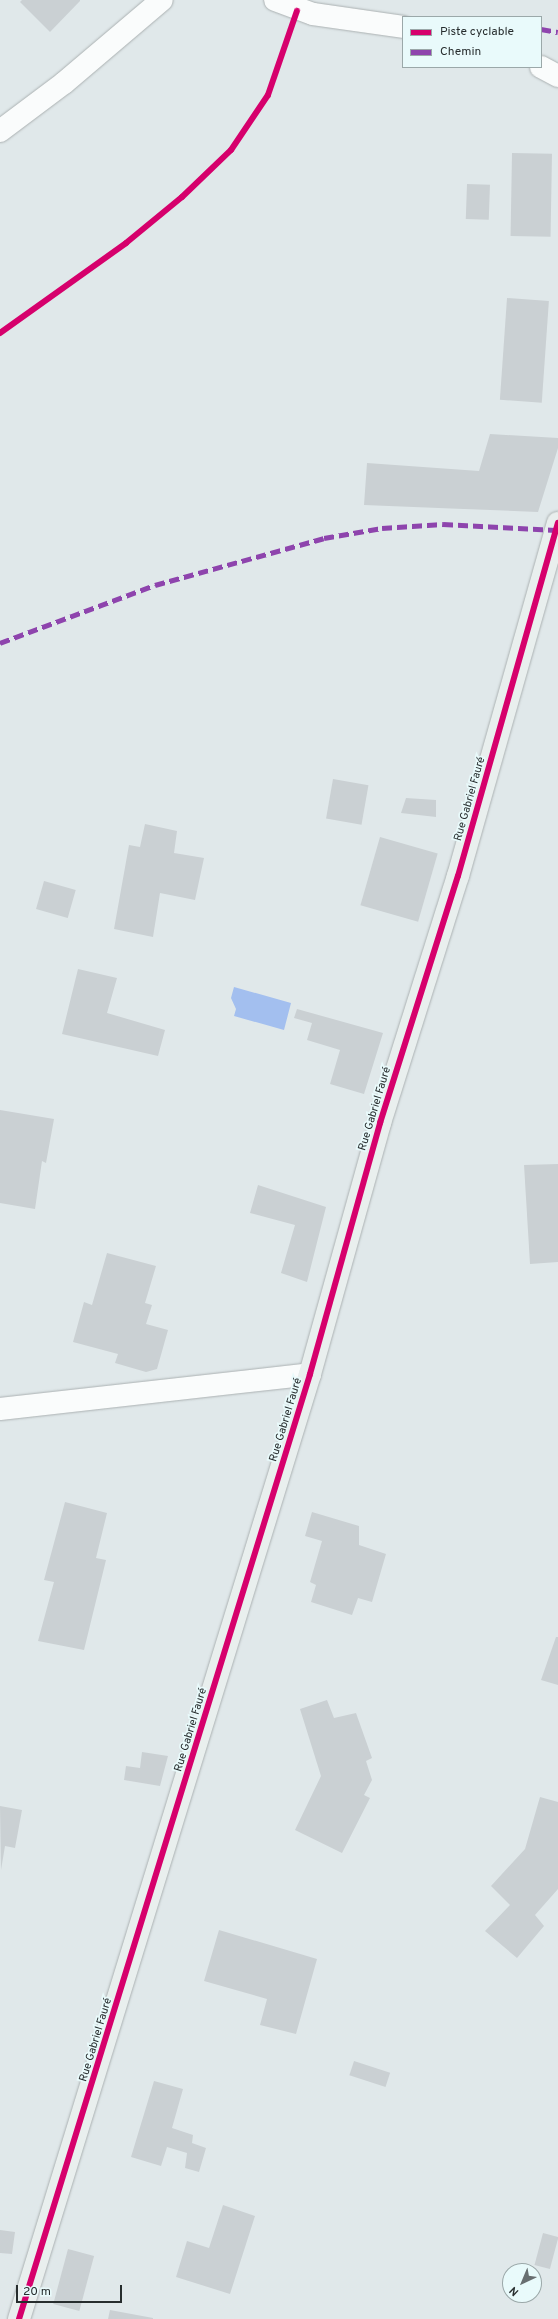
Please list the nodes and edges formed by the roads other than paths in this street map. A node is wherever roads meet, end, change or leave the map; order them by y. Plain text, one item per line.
1 (162, 0) edge
2 (275, 0) edge
3 (402, 27) edge
4 (542, 68) edge
5 (558, 76) edge
6 (0, 131) edge
7 (558, 523) edge
8 (310, 1374) junction
9 (0, 1409) edge
10 (19, 2319) edge

1 - 6 street
2 - 3 street
4 - 5 street
7 - 8 street, Rue Gabriel Fauré
8 - 9 street
8 - 10 street, Rue Gabriel Fauré

